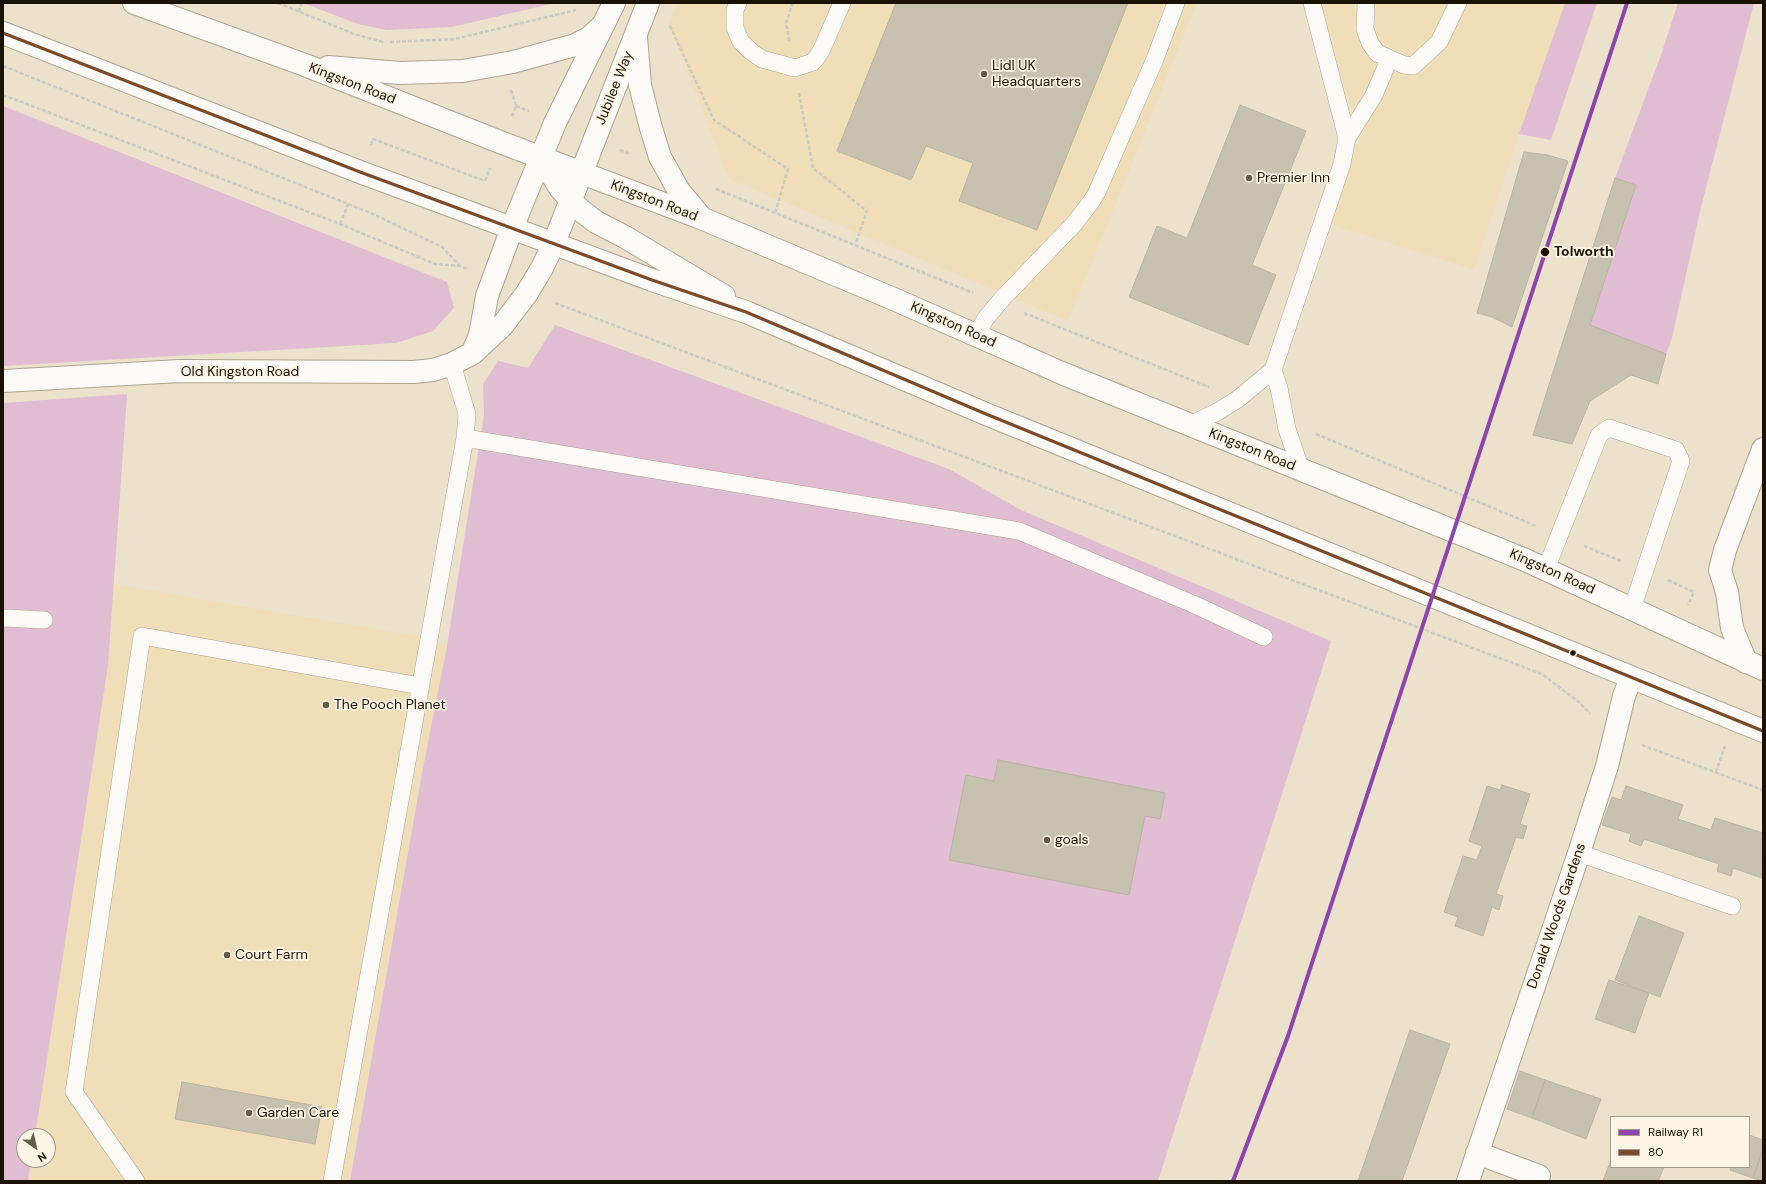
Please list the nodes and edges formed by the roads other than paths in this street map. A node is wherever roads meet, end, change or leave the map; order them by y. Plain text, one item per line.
1 (134, 3) edge
2 (614, 3) edge
3 (648, 3) edge
4 (738, 3) edge
5 (842, 3) edge
6 (1176, 3) edge
7 (1312, 3) edge
8 (1366, 3) edge
9 (1458, 3) edge
10 (603, 24) junction
11 (3, 33) edge
12 (636, 37) junction
13 (1389, 60) junction
14 (305, 65) junction
15 (1348, 138) junction
16 (540, 156) junction
17 (581, 173) junction
18 (570, 201) junction
19 (701, 218) junction
20 (512, 228) junction
21 (554, 244) junction
22 (746, 312) junction
23 (976, 335) junction
24 (473, 353) junction
25 (452, 364) junction
26 (1274, 370) junction
27 (3, 381) edge
28 (1190, 424) junction
29 (465, 438) junction
30 (1763, 449) edge
31 (1301, 470) junction
32 (1546, 569) junction
33 (1632, 609) junction
34 (3, 618) edge
35 (44, 620) dead end
36 (1264, 637) dead end
37 (1755, 666) edge
38 (1631, 678) junction
39 (420, 686) junction
40 (1763, 731) edge
41 (1579, 853) junction
42 (1732, 906) dead end
43 (1477, 1153) junction
44 (1540, 1176) dead end
45 (136, 1181) edge
46 (332, 1181) edge
47 (1468, 1181) edge

1 - 14 main road, Kingston Road
2 - 10 main road
3 - 12 main road, Jubilee Way
4 - 5 lane
6 - 23 lane
7 - 15 lane
8 - 13 lane
9 - 13 lane
10 - 14 main road
10 - 16 main road
11 - 20 main road
12 - 17 main road, Jubilee Way
12 - 19 main road
13 - 15 lane
14 - 16 main road, Kingston Road
15 - 26 lane
16 - 17 main road, Kingston Road
16 - 18 main road
16 - 20 main road
17 - 18 main road, Jubilee Way
17 - 19 main road, Kingston Road
18 - 21 main road, Old Kingston Road
18 - 22 main road
19 - 23 main road, Kingston Road
20 - 21 main road
20 - 24 main road
21 - 22 main road
21 - 24 main road, Old Kingston Road
22 - 38 main road
23 - 28 main road, Kingston Road
24 - 25 main road, Old Kingston Road
25 - 27 main road, Old Kingston Road
25 - 29 lane
26 - 28 lane
26 - 31 lane
28 - 31 main road, Kingston Road
29 - 36 lane
29 - 39 lane
30 - 37 main road
31 - 32 main road, Kingston Road
32 - 33 main road, Kingston Road
32 - 33 lane
33 - 37 main road, Kingston Road
34 - 35 lane
38 - 40 main road
38 - 41 main road, Donald Woods Gardens
39 - 45 lane
39 - 46 lane
41 - 42 lane
41 - 43 main road, Donald Woods Gardens
43 - 44 main road
43 - 47 main road, Donald Woods Gardens

